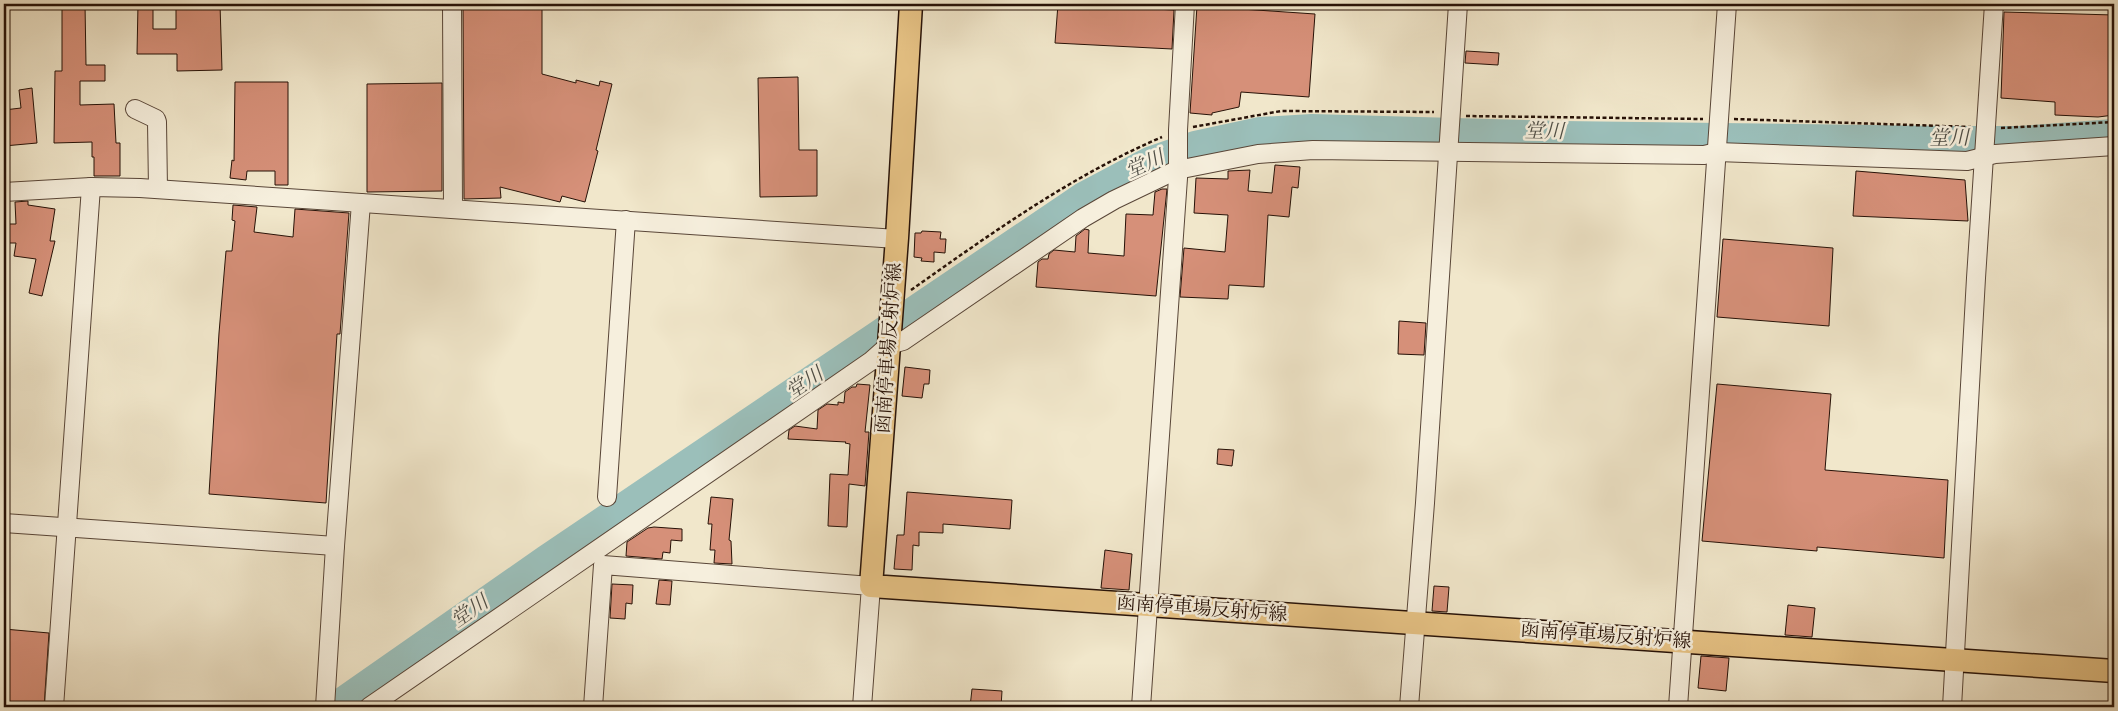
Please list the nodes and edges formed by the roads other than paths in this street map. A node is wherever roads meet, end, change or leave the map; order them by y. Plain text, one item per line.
1 (452, 4) edge
2 (911, 4) edge
3 (1185, 4) edge
4 (1458, 4) edge
5 (1727, 4) edge
6 (1994, 4) edge
7 (135, 109) dead end
8 (2114, 146) edge
9 (1448, 150) junction
10 (1716, 152) junction
11 (1984, 158) junction
12 (1177, 168) junction
13 (91, 187) junction
14 (158, 189) junction
15 (4, 192) edge
16 (362, 203) junction
17 (453, 208) junction
18 (626, 220) junction
19 (897, 239) junction
20 (889, 345) junction
21 (607, 497) dead end
22 (4, 523) edge
23 (66, 528) junction
24 (335, 546) junction
25 (600, 557) junction
26 (871, 586) junction
27 (1149, 605) junction
28 (1415, 623) junction
29 (1683, 642) junction
30 (1956, 660) junction
31 (2114, 671) edge
32 (325, 700) edge
33 (54, 707) edge
34 (369, 707) edge
35 (593, 707) edge
36 (862, 707) edge
37 (1141, 707) edge
38 (1409, 707) edge
39 (1678, 707) edge
40 (1952, 707) edge

1 - 17 street
2 - 19 main road, 函南停車場反射炉線
3 - 12 street
4 - 9 street
5 - 10 street
6 - 11 street
7 - 14 street
8 - 11 street
9 - 10 street
9 - 12 street
9 - 28 street
10 - 11 street
10 - 29 street
11 - 30 street
12 - 20 street
12 - 27 street
13 - 14 street
13 - 15 street
13 - 23 street
14 - 16 street
16 - 17 street
16 - 24 street
17 - 18 street
18 - 19 street
18 - 21 street
19 - 20 main road, 函南停車場反射炉線
20 - 25 street
20 - 26 main road, 函南停車場反射炉線
22 - 23 street
23 - 24 street
23 - 33 street
24 - 32 street
25 - 26 street
25 - 34 street
25 - 35 street
26 - 27 main road, 函南停車場反射炉線
26 - 36 street
27 - 28 main road, 函南停車場反射炉線
27 - 37 street
28 - 29 main road, 函南停車場反射炉線
28 - 38 street
29 - 30 main road, 函南停車場反射炉線
29 - 39 street
30 - 31 main road, 函南停車場反射炉線
30 - 40 street

